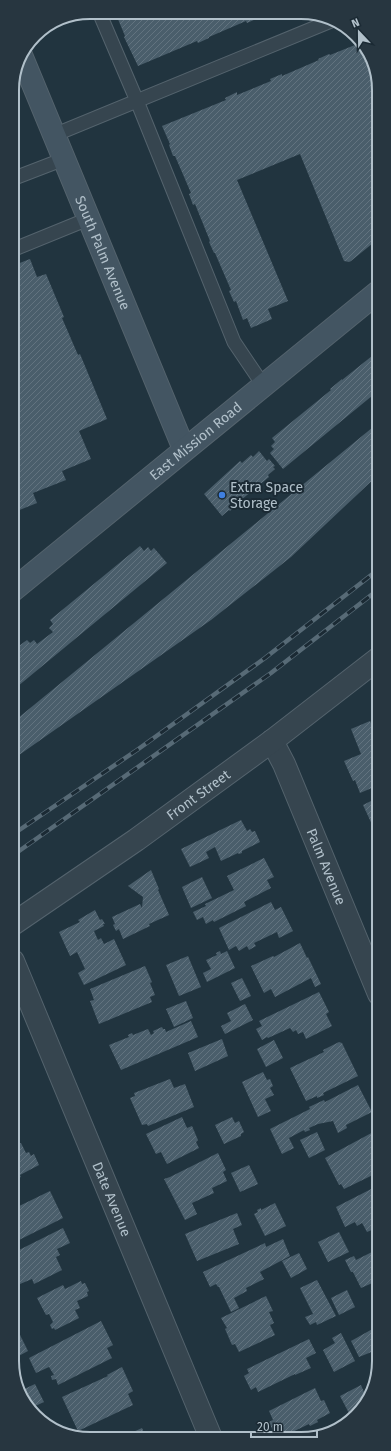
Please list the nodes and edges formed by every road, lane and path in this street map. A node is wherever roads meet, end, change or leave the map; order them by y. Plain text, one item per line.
1 (102, 19) edge
2 (325, 23) edge
3 (24, 63) edge
4 (137, 101) junction
5 (54, 135) junction
6 (64, 159) junction
7 (19, 176) edge
8 (88, 219) junction
9 (19, 247) edge
10 (372, 297) edge
11 (264, 385) junction
12 (184, 450) junction
13 (19, 585) edge
14 (372, 663) edge
15 (272, 741) junction
16 (19, 919) edge
17 (372, 977) edge
18 (19, 978) edge
19 (208, 1432) edge

1 - 4 lane
2 - 4 lane
3 - 5 main road, South Palm Avenue
4 - 5 lane
4 - 11 lane
5 - 6 main road, South Palm Avenue
6 - 7 lane
6 - 8 main road, South Palm Avenue
8 - 9 lane
8 - 12 main road, South Palm Avenue
10 - 11 main road, East Mission Road
11 - 12 main road, East Mission Road
12 - 13 main road, East Mission Road
14 - 15 street, Front Street
15 - 16 street, Front Street
15 - 17 street, Palm Avenue
18 - 19 street, Date Avenue

